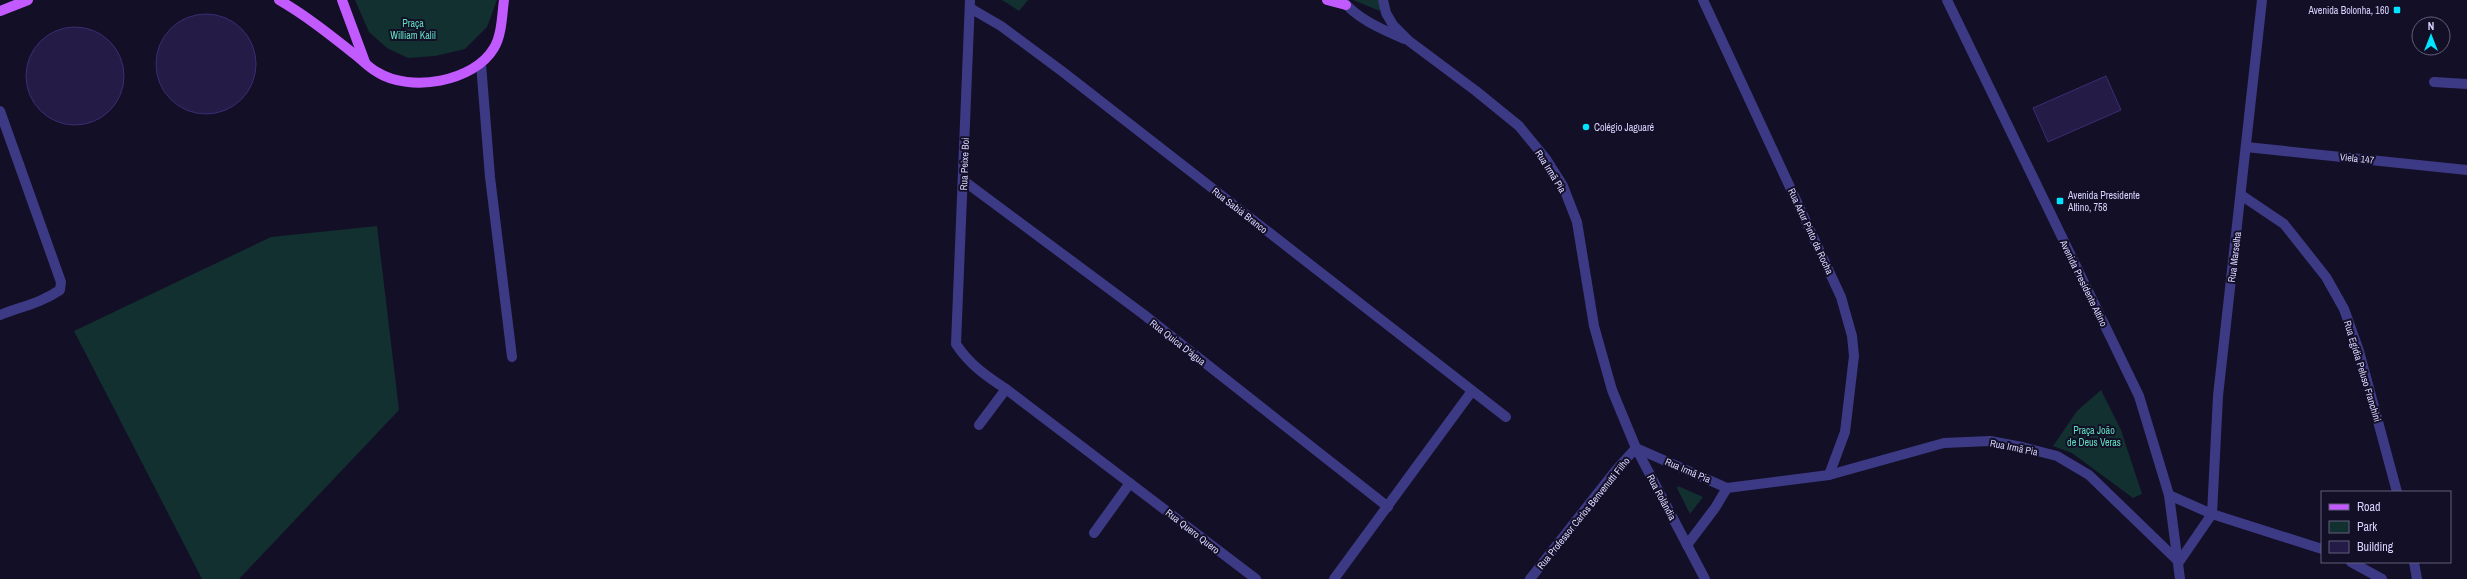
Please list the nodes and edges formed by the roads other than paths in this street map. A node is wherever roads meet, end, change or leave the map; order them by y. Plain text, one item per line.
1 (28, 0) edge
2 (279, 0) edge
3 (342, 0) edge
4 (504, 0) edge
5 (1327, 0) edge
6 (1383, 0) edge
7 (1703, 0) edge
8 (1947, 0) edge
9 (2262, 0) edge
10 (1344, 2) edge
11 (970, 4) edge
12 (0, 11) edge
13 (1409, 41) junction
14 (365, 62) junction
15 (481, 64) junction
16 (2434, 82) dead end
17 (2467, 84) edge
18 (0, 111) edge
19 (2246, 147) junction
20 (2467, 170) edge
21 (964, 181) junction
22 (2241, 195) junction
23 (0, 315) edge
24 (955, 328) joint
25 (512, 357) dead end
26 (1006, 389) junction
27 (1472, 391) junction
28 (1506, 416) dead end
29 (979, 425) dead end
30 (1636, 448) junction
31 (1829, 475) junction
32 (1130, 483) junction
33 (1727, 488) junction
34 (2397, 491) edge
35 (2169, 495) junction
36 (1388, 507) junction
37 (2212, 514) junction
38 (1094, 533) dead end
39 (1687, 545) junction
40 (2321, 549) edge
41 (2179, 562) junction
42 (2353, 563) edge
43 (2414, 563) edge
44 (1256, 579) edge
45 (1334, 579) edge
46 (1530, 579) edge
47 (1705, 579) edge
48 (2180, 579) edge
49 (2382, 579) edge
50 (2417, 579) edge

1 - 12 main road
2 - 14 main road
3 - 14 main road
4 - 15 main road
5 - 10 main road
6 - 13 street, Rua Irmã Pia
7 - 31 street, Rua Artur Pinto da Rocha
8 - 35 street, Avenida Presidente Altino
9 - 19 street, Rua Marselha
10 - 13 street, Rua Irmã Pia
11 - 21 street, Rua Peixe Boi
11 - 27 street, Rua Sabiá Branco
13 - 30 street, Rua Irmã Pia
14 - 15 main road
15 - 25 street
16 - 17 street
18 - 23 street
19 - 20 street, Viela 147
19 - 22 street, Rua Marselha
21 - 24 street, Rua Peixe Boi
21 - 36 street, Rua Quica D'água
22 - 34 street, Rua Egídia Peluso Franchini
22 - 37 street, Rua Marselha
24 - 26 street, Rua Quero Quero
26 - 29 street
26 - 32 street, Rua Quero Quero
27 - 28 street, Rua Sabiá Branco
27 - 36 street
30 - 33 street, Rua Irmã Pia
30 - 39 street, Rua Rolândia
30 - 46 street, Rua Professor Carlos Benvenutti Filho
31 - 33 street, Rua Irmã Pia
31 - 41 street, Rua Irmã Pia
32 - 38 street
32 - 44 street, Rua Quero Quero
33 - 39 street
35 - 37 street
35 - 41 street, Avenida Presidente Altino
36 - 45 street
37 - 40 street
37 - 41 street
39 - 47 street, Rua Rolândia
41 - 48 street, Avenida Presidente Altino
42 - 49 street
43 - 50 street

